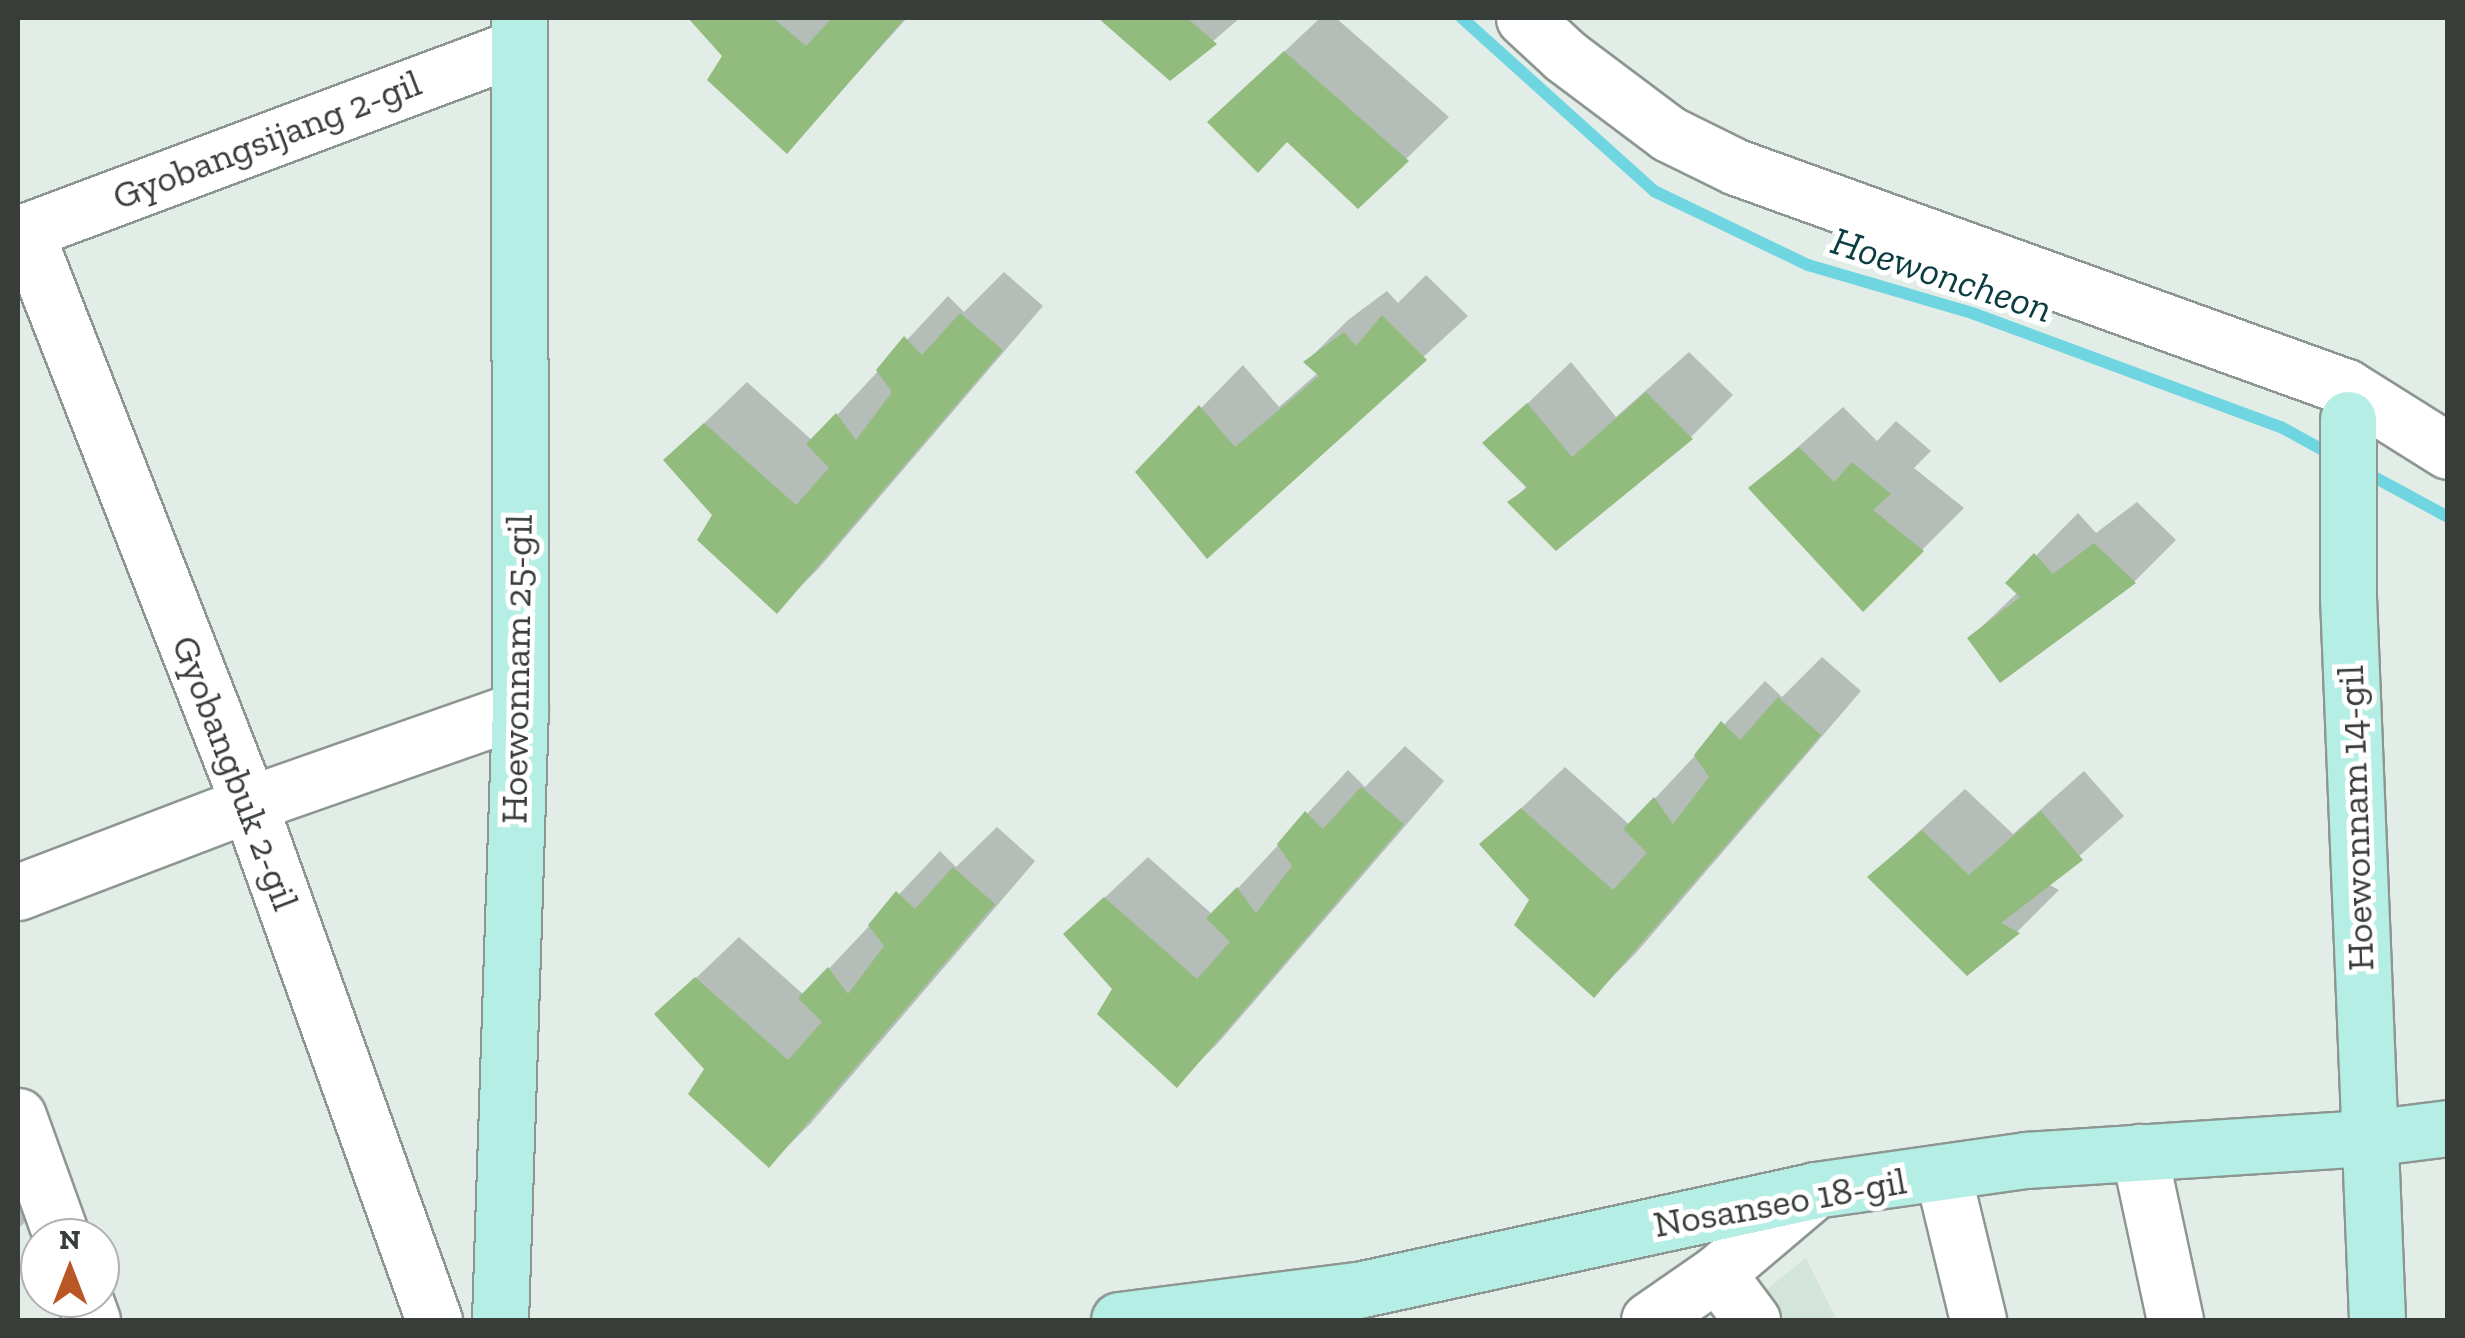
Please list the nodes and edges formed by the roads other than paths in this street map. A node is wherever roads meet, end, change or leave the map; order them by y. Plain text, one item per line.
1 (1524, 18) edge
2 (518, 32) edge
3 (21, 232) edge
4 (2348, 420) dead end
5 (2448, 450) edge
6 (520, 709) junction
7 (249, 804) junction
8 (18, 892) edge
9 (18, 1116) edge
10 (2448, 1128) edge
11 (2368, 1138) junction
12 (2139, 1152) junction
13 (1943, 1175) junction
14 (1815, 1190) junction
15 (55, 1218) edge
16 (1717, 1273) junction
17 (434, 1320) edge
18 (500, 1320) edge
19 (1119, 1320) edge
20 (1649, 1320) edge
21 (1752, 1320) edge
22 (1978, 1320) edge
23 (2176, 1320) edge
24 (2377, 1320) edge

1 - 5 street
2 - 3 street, Gyobangsijang 2-gil
2 - 6 main road, Hoewonnam 25-gil
3 - 7 street, Gyobangbuk 2-gil
4 - 11 main road, Hoewonnam 14-gil
6 - 7 street
6 - 18 main road, Hoewonnam 25-gil
7 - 8 street
7 - 17 street, Gyobangbuk 2-gil
9 - 15 street
10 - 11 main road, Nosanseo 18-gil
11 - 12 main road, Nosanseo 18-gil
11 - 24 main road, Hoewonnam 14-gil
12 - 13 main road, Nosanseo 18-gil
12 - 23 street
13 - 14 main road, Nosanseo 18-gil
13 - 22 street
14 - 16 street
14 - 19 main road, Nosanseo 18-gil
16 - 20 street
16 - 21 street

